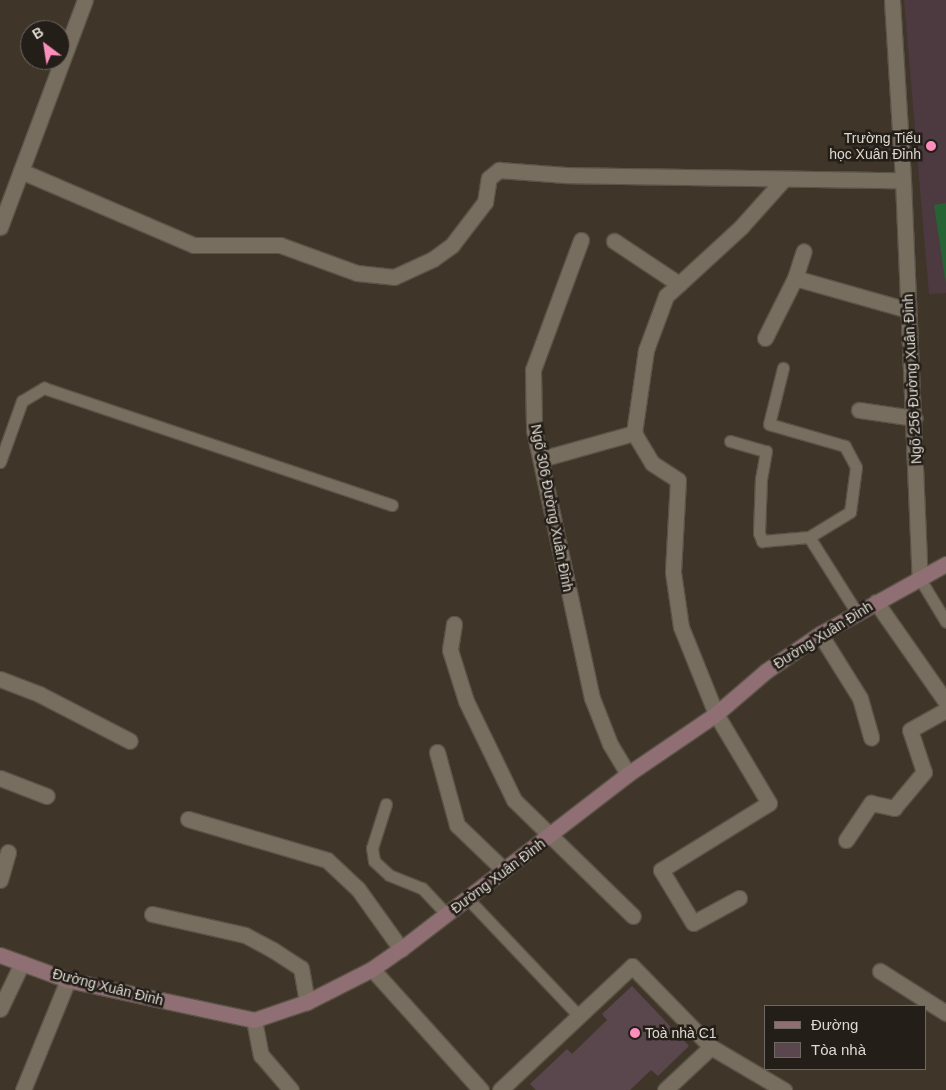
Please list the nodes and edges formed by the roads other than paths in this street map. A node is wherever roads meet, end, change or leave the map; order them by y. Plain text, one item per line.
1 (85, 0) edge
2 (892, 0) edge
3 (21, 171) junction
4 (784, 179) junction
5 (903, 180) junction
6 (0, 227) edge
7 (581, 240) dead end
8 (614, 241) dead end
9 (804, 250) dead end
10 (795, 278) junction
11 (679, 284) junction
12 (908, 310) junction
13 (765, 338) dead end
14 (783, 368) dead end
15 (859, 410) dead end
16 (914, 418) junction
17 (634, 433) junction
18 (730, 441) dead end
19 (541, 459) junction
20 (0, 462) edge
21 (392, 505) dead end
22 (809, 537) junction
23 (946, 564) edge
24 (920, 579) junction
25 (876, 602) junction
26 (857, 614) junction
27 (946, 622) edge
28 (454, 624) dead end
29 (820, 634) junction
30 (0, 679) edge
31 (946, 702) edge
32 (946, 710) edge
33 (716, 714) junction
34 (871, 737) dead end
35 (130, 741) dead end
36 (437, 752) dead end
37 (628, 774) junction
38 (0, 778) edge
39 (47, 796) dead end
40 (386, 804) dead end
41 (188, 819) dead end
42 (549, 836) junction
43 (846, 840) dead end
44 (8, 852) dead end
45 (504, 870) junction
46 (0, 880) edge
47 (739, 898) dead end
48 (468, 899) junction
49 (152, 914) dead end
50 (447, 915) junction
51 (633, 916) dead end
52 (400, 949) junction
53 (0, 955) edge
54 (22, 963) junction
55 (372, 969) junction
56 (880, 971) dead end
57 (68, 980) junction
58 (307, 1002) junction
59 (0, 1009) edge
60 (946, 1013) edge
61 (579, 1016) junction
62 (254, 1020) junction
63 (711, 1047) junction
64 (24, 1090) edge
65 (291, 1090) edge
66 (481, 1090) edge
67 (500, 1090) edge
68 (665, 1090) edge
69 (784, 1090) edge

1 - 3 street
2 - 5 street, Ngõ 256 Đường Xuân Đỉnh
3 - 4 street
3 - 6 street
4 - 5 street
4 - 11 street
5 - 12 street, Ngõ 256 Đường Xuân Đỉnh
7 - 19 street, Ngõ 306 Đường Xuân Đỉnh
8 - 11 street
9 - 10 street
10 - 12 street
10 - 13 street
11 - 17 street
12 - 16 street, Ngõ 256 Đường Xuân Đỉnh
14 - 22 lane
15 - 16 street
16 - 24 street, Ngõ 256 Đường Xuân Đỉnh
17 - 19 street
17 - 33 street
18 - 22 lane
19 - 37 street, Ngõ 306 Đường Xuân Đỉnh
20 - 21 lane
22 - 26 lane
23 - 24 street, Đường Xuân Đỉnh
24 - 25 street, Đường Xuân Đỉnh
24 - 27 lane
25 - 26 street, Đường Xuân Đỉnh
25 - 31 street
26 - 29 street, Đường Xuân Đỉnh
28 - 42 street
29 - 33 street, Đường Xuân Đỉnh
29 - 34 street
30 - 35 street
32 - 43 street
33 - 37 street, Đường Xuân Đỉnh
33 - 47 street
36 - 45 street
37 - 42 street, Đường Xuân Đỉnh
38 - 39 street
40 - 50 lane
41 - 52 street
42 - 45 street, Đường Xuân Đỉnh
42 - 51 street
44 - 46 street
45 - 48 street, Đường Xuân Đỉnh
48 - 50 street, Đường Xuân Đỉnh
48 - 61 lane
49 - 58 street
50 - 52 street, Đường Xuân Đỉnh
52 - 55 street, Đường Xuân Đỉnh
53 - 54 street, Đường Xuân Đỉnh
54 - 57 street, Đường Xuân Đỉnh
54 - 59 street
55 - 58 street, Đường Xuân Đỉnh
55 - 66 street
56 - 60 street
57 - 62 street, Đường Xuân Đỉnh
57 - 64 street
58 - 62 street, Đường Xuân Đỉnh
61 - 63 street
61 - 67 street
62 - 65 street
63 - 68 street
63 - 69 street

